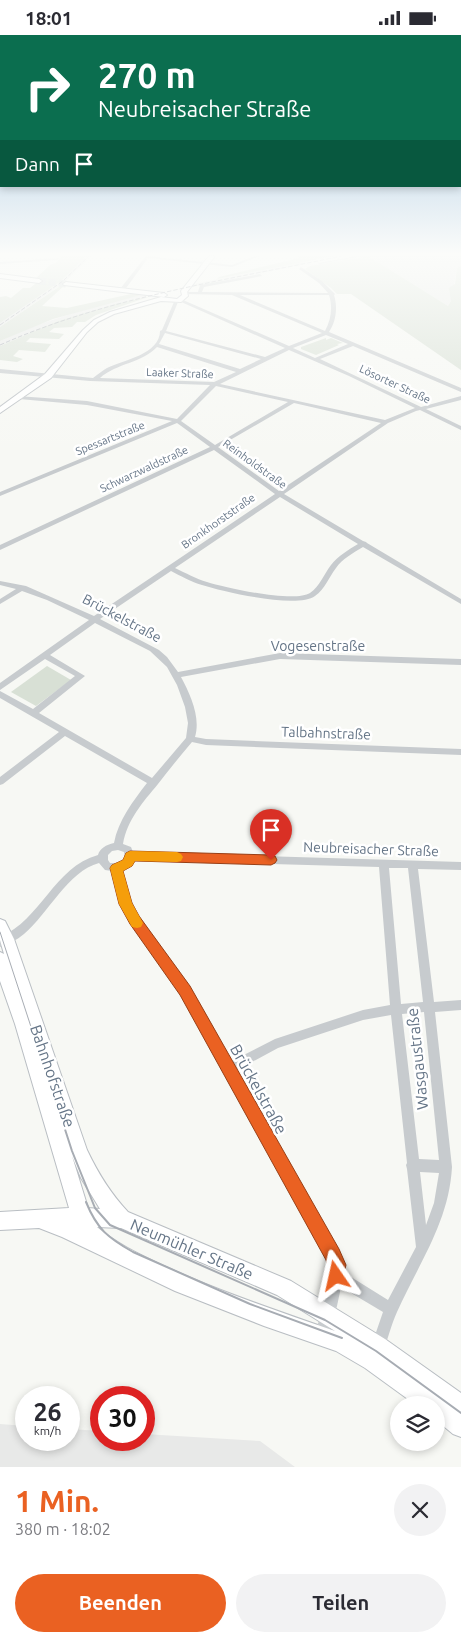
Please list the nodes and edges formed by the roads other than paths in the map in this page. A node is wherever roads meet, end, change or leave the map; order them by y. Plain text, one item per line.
1 (94, 323) edge
2 (167, 323) edge
3 (231, 323) edge
4 (302, 323) edge
5 (331, 323) edge
6 (162, 331) junction
7 (326, 333) junction
8 (353, 344) junction
9 (156, 345) junction
10 (289, 347) junction
11 (265, 359) junction
12 (316, 359) junction
13 (0, 371) edge
14 (240, 371) junction
15 (48, 376) junction
16 (95, 379) junction
17 (214, 384) junction
18 (461, 390) edge
19 (19, 397) junction
20 (461, 398) edge
21 (292, 402) junction
22 (422, 408) junction
23 (0, 411) edge
24 (178, 421) junction
25 (386, 422) junction
26 (461, 428) edge
27 (214, 447) junction
28 (0, 494) edge
29 (279, 494) junction
30 (364, 543) junction
31 (0, 548) edge
32 (170, 568) junction
33 (0, 583) edge
34 (23, 588) junction
35 (460, 600) edge
36 (0, 603) edge
37 (95, 619) junction
38 (44, 655) junction
39 (461, 662) edge
40 (176, 675) junction
41 (0, 687) edge
42 (0, 693) edge
43 (34, 713) junction
44 (64, 732) junction
45 (190, 739) junction
46 (461, 751) edge
47 (0, 782) edge
48 (154, 783) junction
49 (118, 846) junction
50 (130, 856) junction
51 (102, 858) junction
52 (384, 863) junction
53 (412, 864) junction
54 (461, 866) edge
55 (116, 868) junction
56 (0, 925) edge
57 (4, 940) edge
58 (5, 967) edge
59 (22, 1005) junction
60 (461, 1005) edge
61 (428, 1007) junction
62 (396, 1009) junction
63 (229, 1068) junction
64 (412, 1165) junction
65 (446, 1167) junction
66 (81, 1217) junction
67 (121, 1219) junction
68 (0, 1221) edge
69 (39, 1221) junction
70 (104, 1246) junction
71 (422, 1247) junction
72 (336, 1276) junction
73 (391, 1309) junction
74 (326, 1314) junction
75 (321, 1336) junction
76 (375, 1354) junction
77 (423, 1396) edge
78 (461, 1406) edge
79 (445, 1414) edge
80 (461, 1426) edge

1 - 15 main road
2 - 6 street
3 - 10 street, Lösorter Straße
4 - 7 street
5 - 7 street
6 - 9 street
6 - 11 street
7 - 8 street
7 - 10 street
8 - 12 street
8 - 18 street
9 - 14 street
9 - 16 street
10 - 11 street
10 - 12 street, Lösorter Straße
11 - 14 street
12 - 22 street, Lösorter Straße
13 - 15 street, Laaker Straße
14 - 17 street
15 - 16 street, Laaker Straße
15 - 19 main road
16 - 17 street, Laaker Straße
17 - 21 street, Laaker Straße
17 - 24 street, Spessartstraße
19 - 23 main road
19 - 24 street, Reinholdstraße
20 - 22 street, Bronkhorststraße
21 - 25 street, Laaker Straße
21 - 27 street, Schwarzwaldstraße
22 - 25 street, Bronkhorststraße
22 - 26 street, Lösorter Straße
24 - 27 street, Reinholdstraße
24 - 28 street, Spessartstraße
25 - 29 street, Bronkhorststraße
27 - 29 street, Reinholdstraße
27 - 31 street, Schwarzwaldstraße
29 - 30 street, Reinholdstraße
29 - 32 street, Bronkhorststraße
30 - 32 street
30 - 35 street, Reinholdstraße
32 - 37 street, Bronkhorststraße
33 - 34 street, Brückelstraße
34 - 36 street
34 - 37 street, Brückelstraße
37 - 38 street, Bronkhorststraße
37 - 40 street, Brückelstraße
38 - 41 street, Bronkhorststraße
38 - 43 street
39 - 40 street, Vogesenstraße
40 - 45 street, Brückelstraße
42 - 43 street
43 - 44 street
44 - 47 street
44 - 48 street
45 - 46 street, Talbahnstraße
45 - 48 street
48 - 49 street
49 - 50 street
49 - 51 street
50 - 52 street, Neubreisacher Straße
50 - 55 street
51 - 55 street
51 - 57 street
52 - 53 street, Neubreisacher Straße
52 - 62 street, Wasgaustraße
53 - 54 street, Neubreisacher Straße
53 - 61 street, Wasgaustraße
55 - 63 street, Brückelstraße
56 - 57 main road, Bahnhofstraße
57 - 58 main road, Bahnhofstraße
58 - 59 main road, Bahnhofstraße
59 - 66 main road, Bahnhofstraße
59 - 67 main road, Bahnhofstraße
60 - 61 street
61 - 62 street
61 - 65 street, Wasgaustraße
62 - 63 street
62 - 64 street, Wasgaustraße
63 - 72 street, Brückelstraße
64 - 65 street
64 - 71 street, Wasgaustraße
65 - 71 street, Wasgaustraße
66 - 67 main road, Neumühler Straße
66 - 69 main road
66 - 70 main road, Neumühler Straße
67 - 74 main road, Neumühler Straße
68 - 69 main road
69 - 70 main road
70 - 75 main road, Neumühler Straße
71 - 73 street, Wasgaustraße
72 - 73 street
72 - 74 street, Brückelstraße
73 - 76 street, Wasgaustraße
74 - 75 street, Brückelstraße
74 - 76 main road, Neumühler Straße
75 - 76 main road, Neumühler Straße
76 - 77 main road, Neumühler Straße
76 - 78 main road, Neumühler Straße
79 - 80 main road, Neumühler Straße

